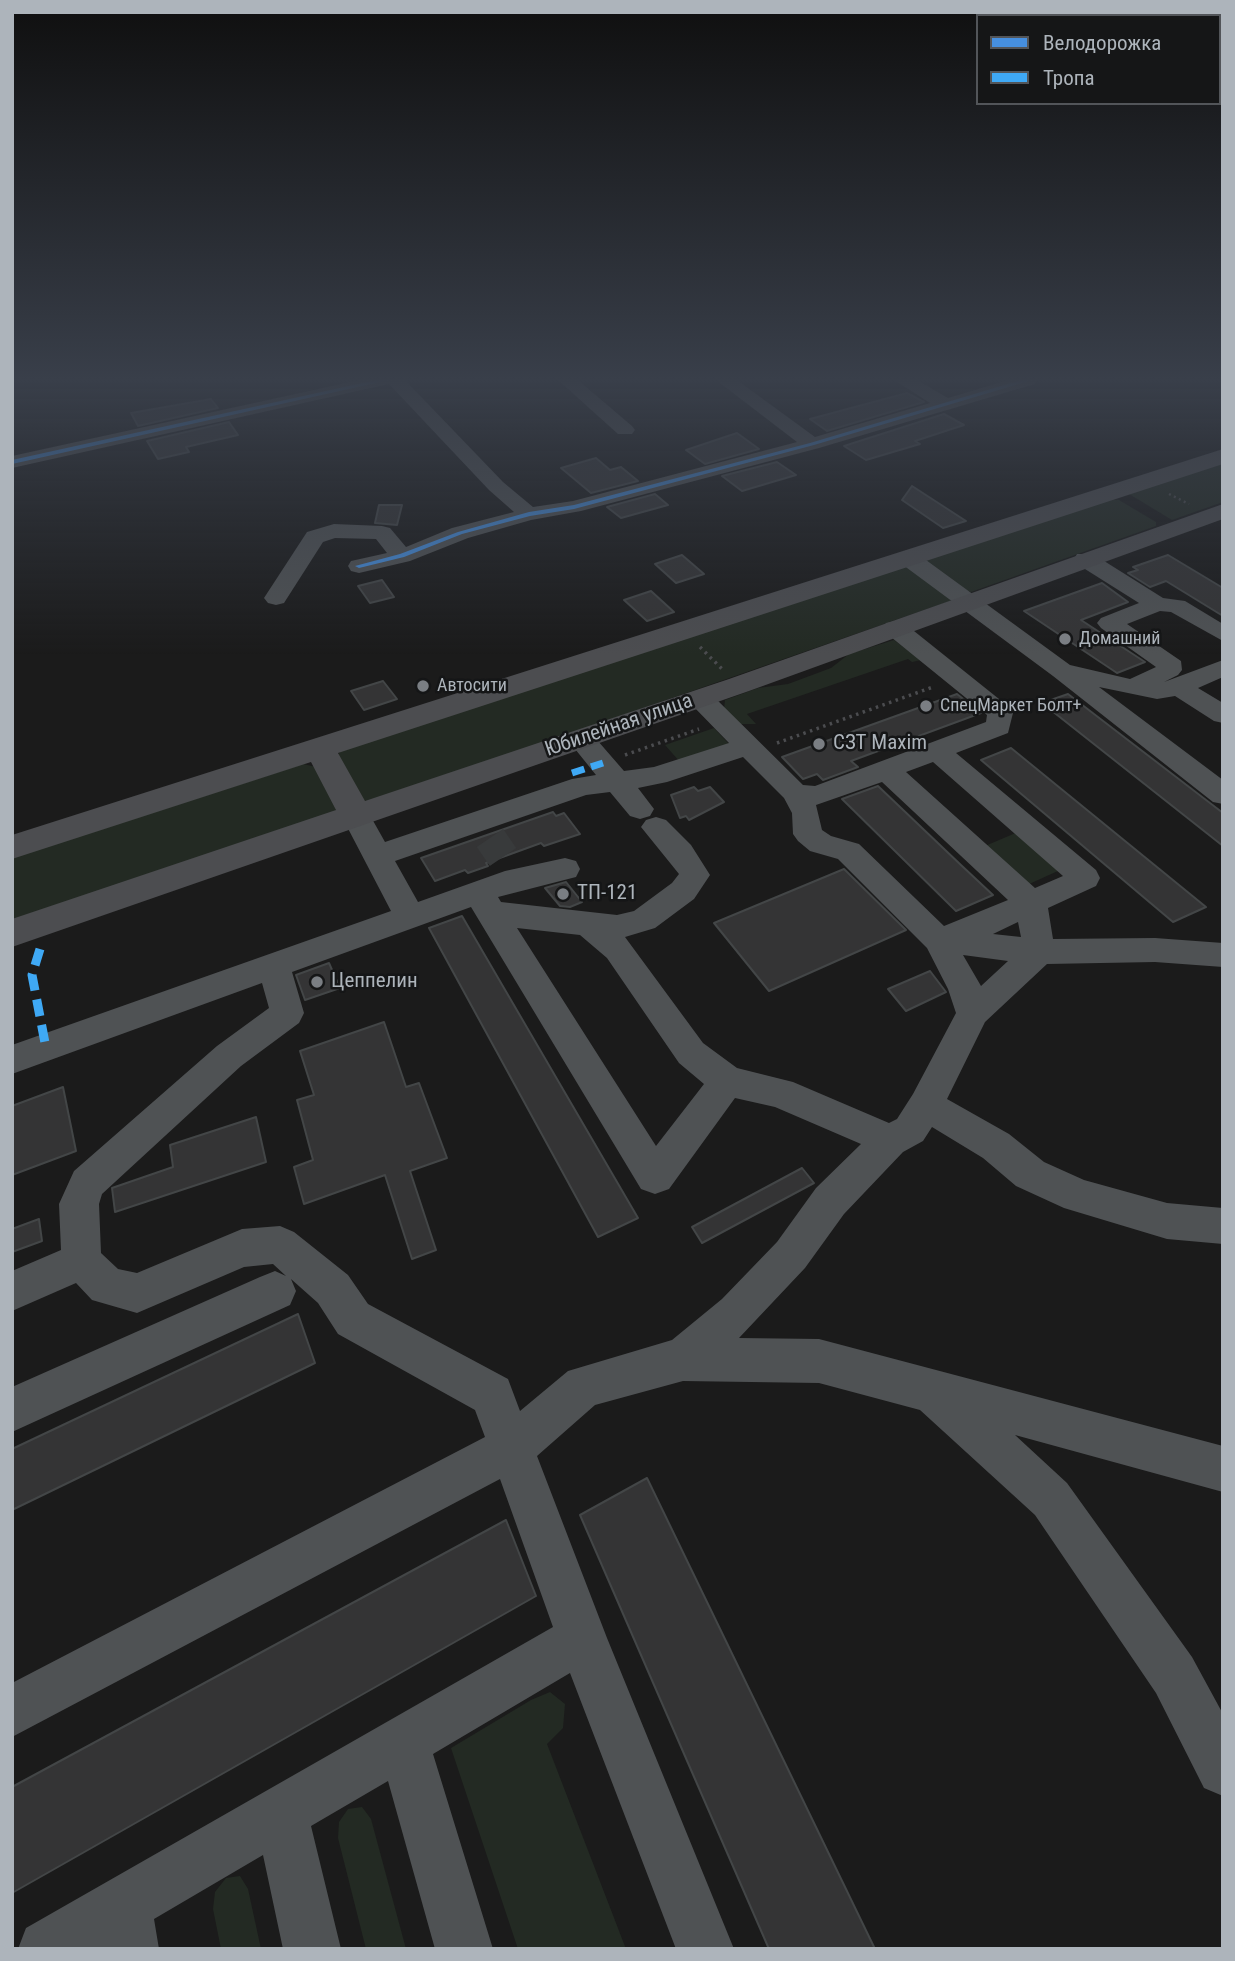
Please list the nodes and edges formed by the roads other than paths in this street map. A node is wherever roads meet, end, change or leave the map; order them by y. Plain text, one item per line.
1 (482, 472) edge
2 (708, 472) edge
3 (1175, 472) edge
4 (1114, 491) junction
5 (1211, 510) edge
6 (529, 514) junction
7 (1177, 527) junction
8 (402, 556) junction
9 (907, 557) junction
10 (1085, 559) junction
11 (359, 566) dead end
12 (276, 598) dead end
13 (970, 602) junction
14 (1157, 604) junction
15 (895, 628) junction
16 (1223, 634) edge
17 (1222, 668) edge
18 (1062, 671) junction
19 (1133, 687) junction
20 (1179, 687) junction
21 (700, 698) junction
22 (1223, 715) edge
23 (581, 739) junction
24 (750, 741) junction
25 (319, 748) junction
26 (937, 751) junction
27 (886, 770) junction
28 (620, 782) junction
29 (794, 793) junction
30 (1223, 795) edge
31 (357, 817) junction
32 (12, 847) edge
33 (497, 849) junction
34 (378, 856) junction
35 (565, 869) dead end
36 (485, 903) junction
37 (1031, 903) junction
38 (410, 917) junction
39 (587, 923) junction
40 (12, 933) edge
41 (938, 940) junction
42 (1039, 952) junction
43 (1223, 955) edge
44 (274, 966) junction
45 (973, 1013) junction
46 (12, 1060) edge
47 (727, 1081) junction
48 (926, 1105) junction
49 (890, 1140) junction
50 (1223, 1226) edge
51 (81, 1261) junction
52 (12, 1291) edge
53 (275, 1291) dead end
54 (683, 1359) junction
55 (931, 1391) junction
56 (12, 1410) edge
57 (513, 1447) junction
58 (1223, 1469) edge
59 (582, 1638) junction
60 (12, 1711) edge
61 (403, 1742) junction
62 (1223, 1769) edge
63 (281, 1813) junction
64 (127, 1927) edge
65 (47, 1949) edge
66 (312, 1949) edge
67 (464, 1949) edge
68 (705, 1949) edge

1 - 6 street
2 - 6 street
3 - 4 main road
4 - 7 main road
4 - 9 main road
5 - 7 main road, Юбилейная улица
6 - 8 street
7 - 10 main road, Юбилейная улица
8 - 11 street
8 - 12 street
9 - 13 street
9 - 25 main road
10 - 13 main road, Юбилейная улица
10 - 14 street
13 - 15 main road, Юбилейная улица
13 - 18 street
14 - 16 street
14 - 19 street
15 - 21 main road, Юбилейная улица
15 - 26 street
17 - 20 street
18 - 19 street
18 - 30 street
19 - 20 street
20 - 22 street
21 - 23 main road, Юбилейная улица
21 - 24 street
23 - 28 street
23 - 31 main road, Юбилейная улица
24 - 28 street
24 - 29 street
25 - 31 main road
25 - 32 main road
26 - 27 street
26 - 37 lane
27 - 29 street
27 - 37 lane
28 - 33 street
28 - 39 street
29 - 41 street
31 - 34 street
31 - 40 main road, Юбилейная улица
33 - 34 street
33 - 35 street
33 - 36 street
34 - 38 street
36 - 38 street
36 - 39 street
36 - 47 street
37 - 41 street
37 - 42 street
38 - 44 street
39 - 47 street
41 - 42 lane
41 - 45 street
42 - 43 lane
42 - 45 street
44 - 46 street
44 - 51 street
45 - 48 street
47 - 49 street
48 - 49 street
48 - 50 street
49 - 54 street
51 - 52 street
51 - 57 street
53 - 56 street
54 - 55 street
54 - 57 street
55 - 58 street
55 - 62 street
57 - 59 street
57 - 60 street
59 - 61 street
59 - 68 street
61 - 63 street
61 - 67 street
63 - 64 street
63 - 66 street
64 - 65 street

